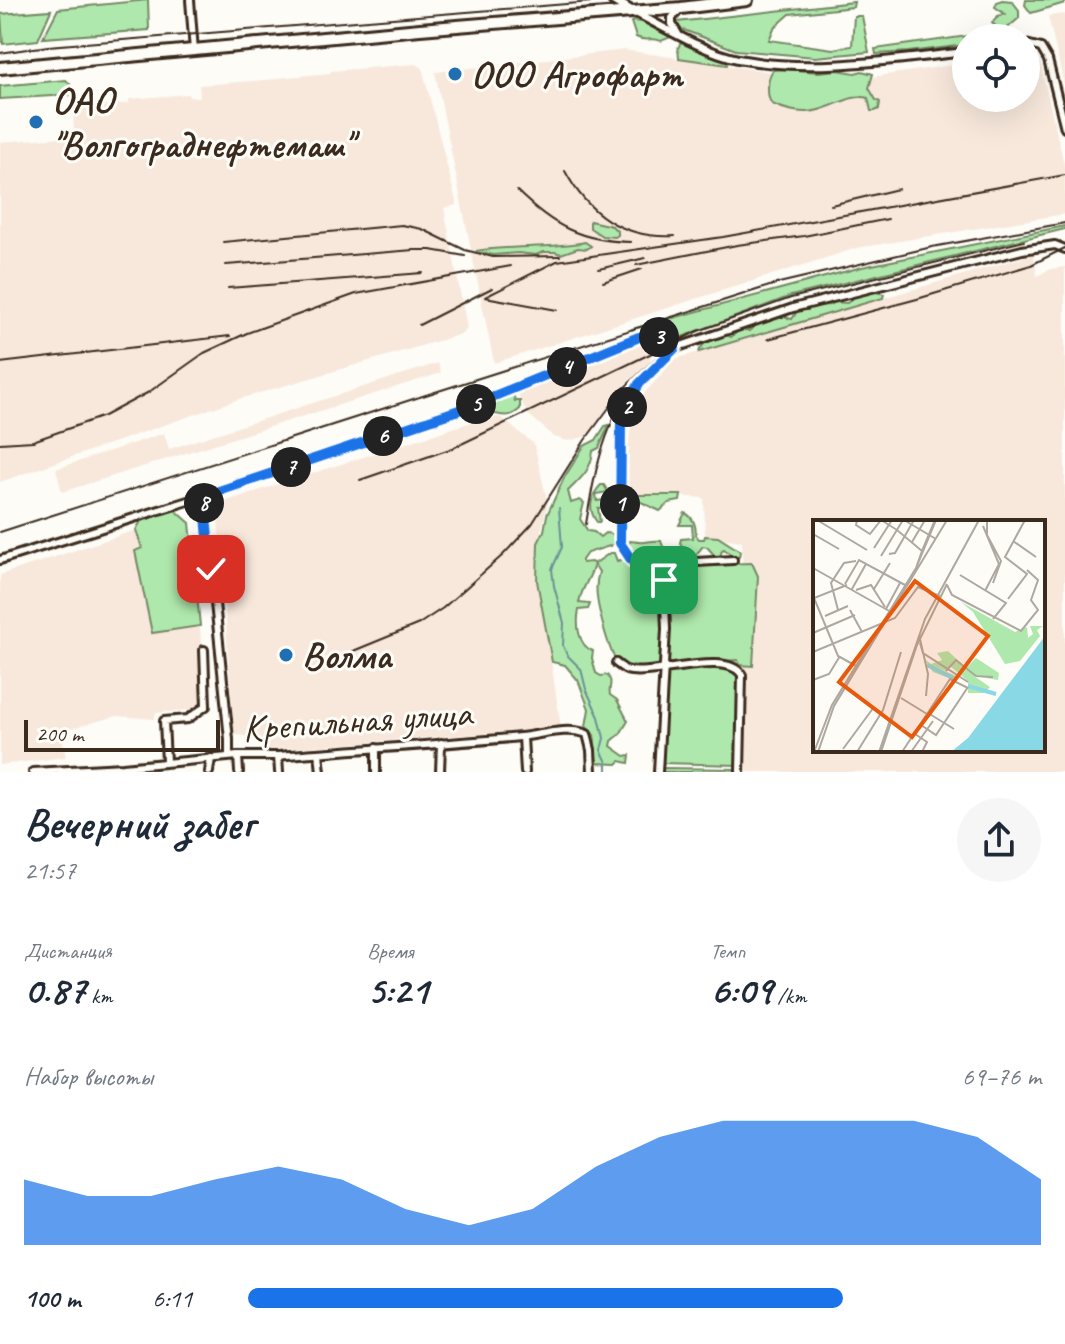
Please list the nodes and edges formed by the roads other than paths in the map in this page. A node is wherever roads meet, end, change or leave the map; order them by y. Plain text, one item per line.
1 (190, 0) edge
2 (613, 0) edge
3 (747, 0) edge
4 (734, 1) edge
5 (681, 8) junction
6 (631, 11) junction
7 (678, 34) junction
8 (1040, 48) edge
9 (194, 51) junction
10 (952, 53) edge
11 (0, 68) edge
12 (1065, 128) edge
13 (1065, 249) edge
14 (675, 348) junction
15 (204, 496) junction
16 (0, 560) edge
17 (733, 560) dead end
18 (664, 580) junction
19 (204, 650) dead end
20 (616, 663) dead end
21 (663, 668) junction
22 (222, 677) junction
23 (203, 678) junction
24 (523, 737) junction
25 (441, 743) junction
26 (376, 748) junction
27 (319, 753) junction
28 (229, 756) junction
29 (238, 756) junction
30 (278, 756) junction
31 (211, 758) junction
32 (166, 762) junction
33 (123, 769) edge
34 (33, 772) edge
35 (209, 772) edge
36 (239, 772) edge
37 (279, 772) edge
38 (321, 772) edge
39 (376, 772) edge
40 (440, 772) edge
41 (525, 772) edge
42 (592, 772) edge
43 (658, 772) edge
44 (740, 772) edge

1 - 9 street
2 - 6 street
3 - 4 main road
4 - 5 main road
5 - 6 main road
5 - 7 street
6 - 7 street
6 - 9 main road
7 - 10 street
8 - 12 street
9 - 11 main road
13 - 14 street
14 - 15 street
14 - 18 street
15 - 16 street
15 - 22 street
17 - 18 street
18 - 21 street
19 - 23 street
20 - 21 street
21 - 43 street
21 - 44 street
22 - 23 street
22 - 28 street
23 - 32 street
24 - 25 street, Крепильная улица
24 - 41 street
24 - 42 street, Крепильная улица
25 - 26 street, Крепильная улица
25 - 40 street
26 - 27 street, Крепильная улица
26 - 39 street
27 - 30 street, Крепильная улица
27 - 38 street
28 - 29 street, Крепильная улица
28 - 31 street, Крепильная улица
29 - 30 street, Крепильная улица
29 - 36 street
30 - 37 street
31 - 32 street, Крепильная улица
31 - 35 street
32 - 33 street, Крепильная улица
33 - 34 street, Крепильная улица

